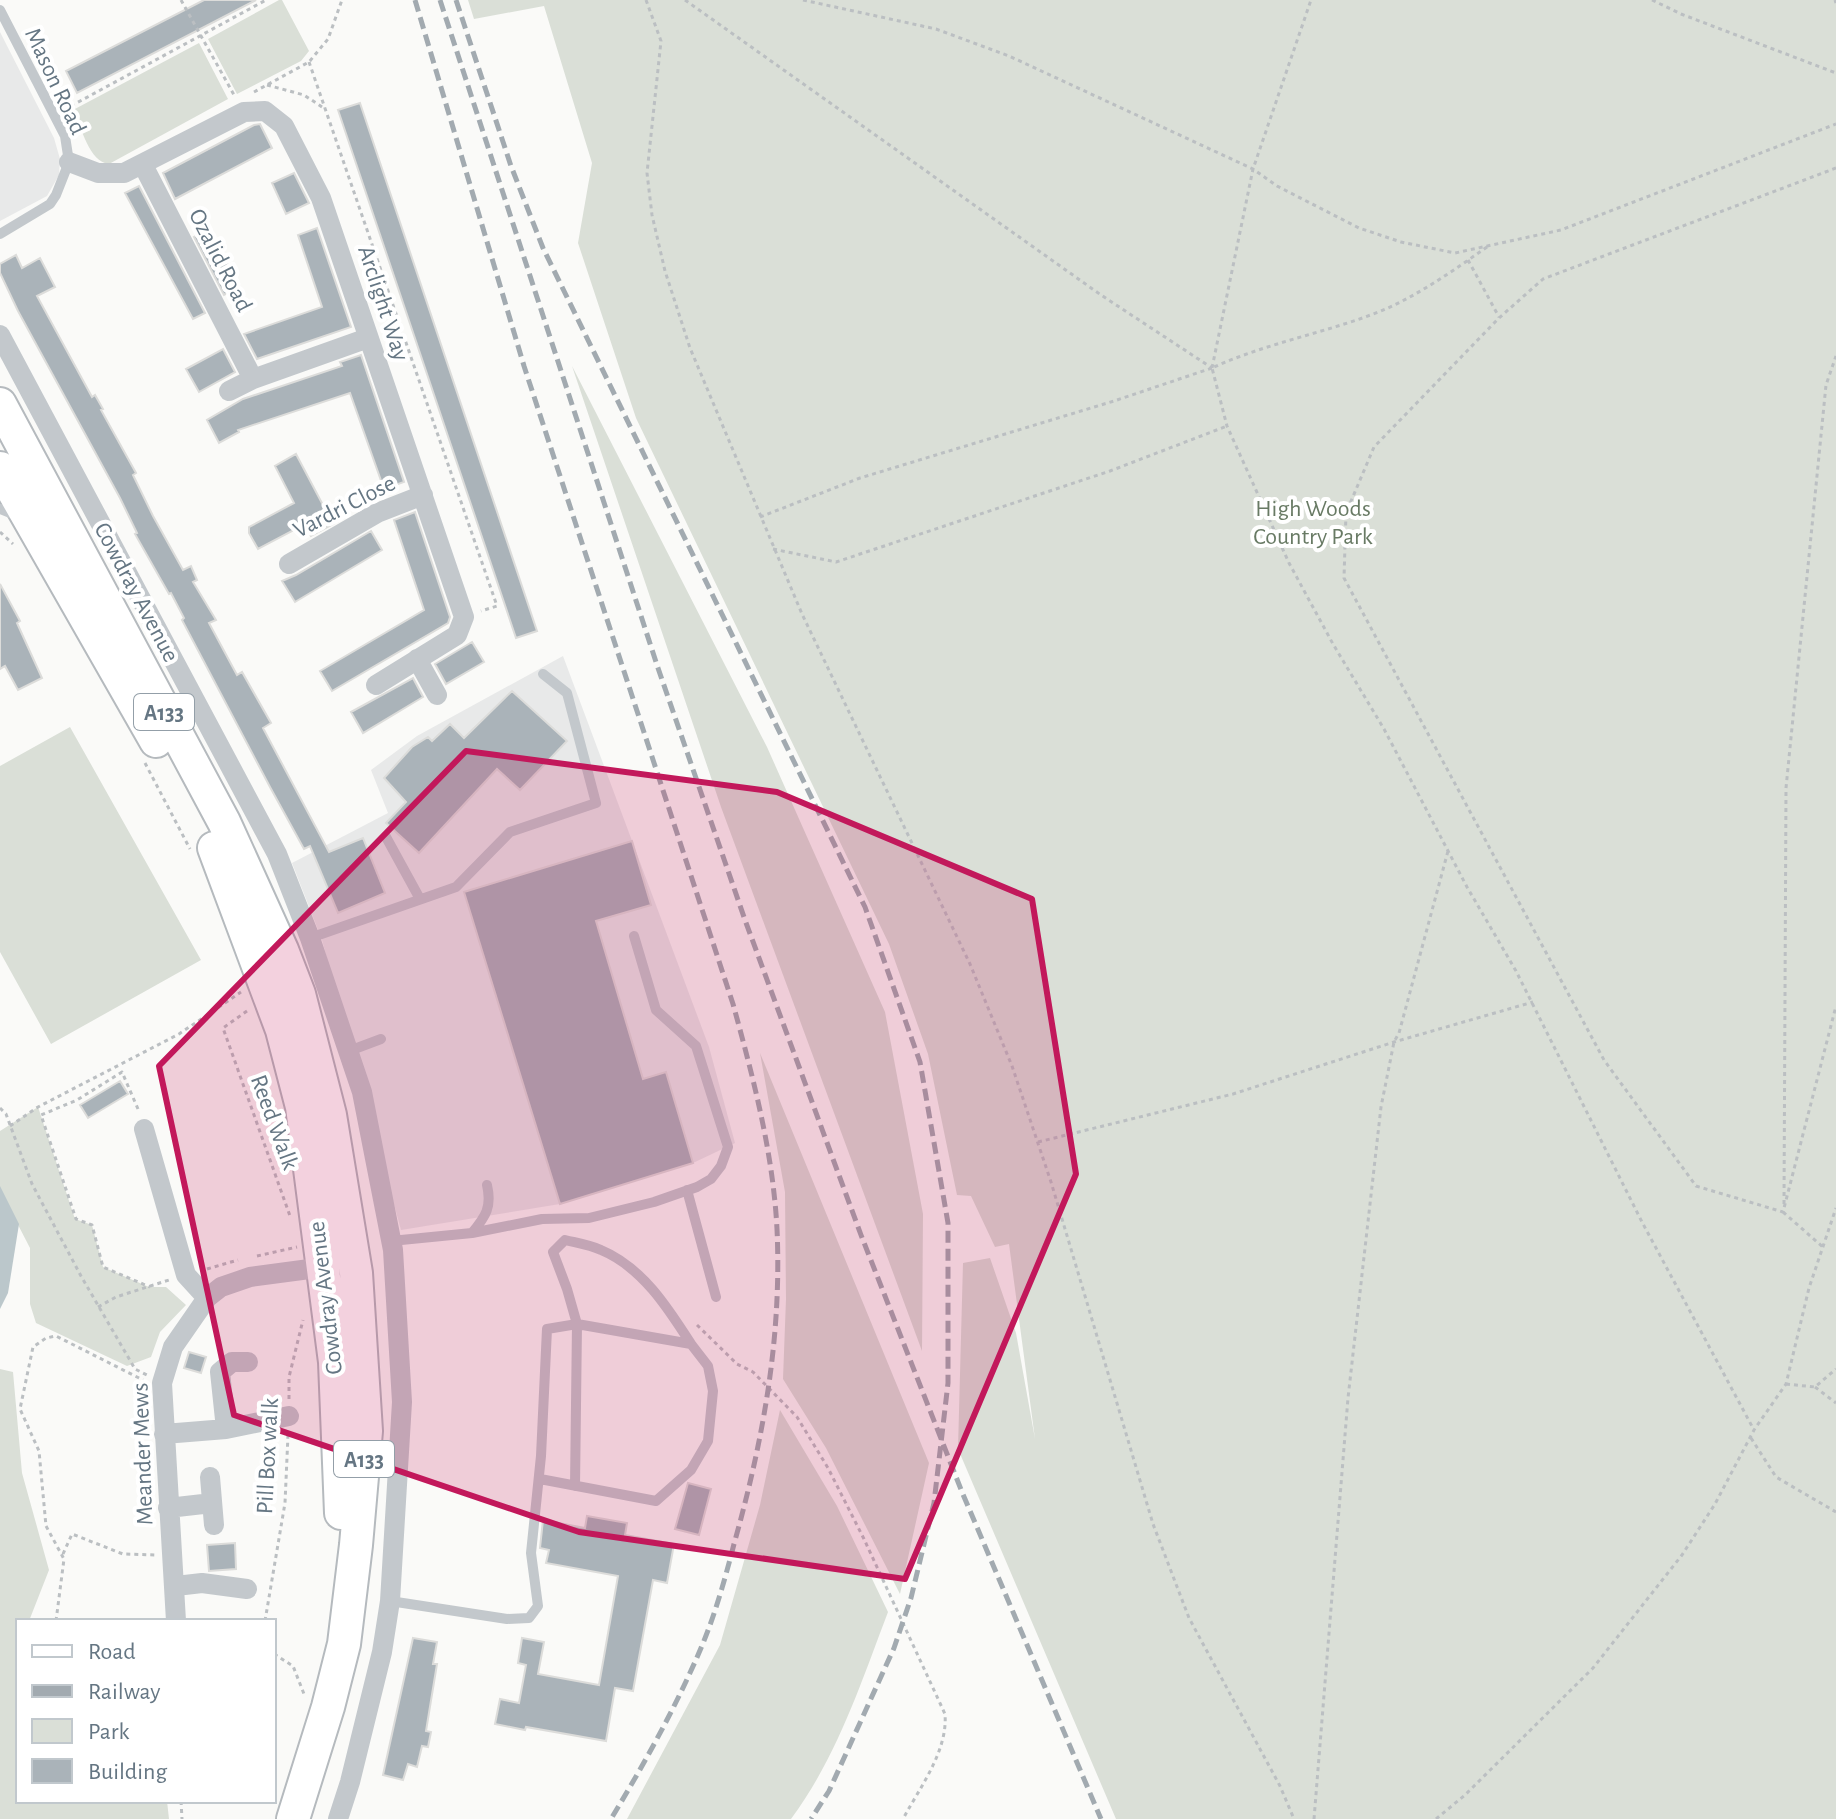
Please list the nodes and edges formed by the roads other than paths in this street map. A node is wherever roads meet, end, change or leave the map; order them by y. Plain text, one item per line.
1 (0, 10) edge
2 (69, 162) junction
3 (143, 165) junction
4 (0, 234) edge
5 (0, 335) edge
6 (368, 338) junction
7 (253, 379) junction
8 (229, 391) dead end
9 (0, 404) edge
10 (11, 483) edge
11 (423, 495) junction
12 (289, 564) dead end
13 (417, 659) junction
14 (543, 674) dead end
15 (376, 685) dead end
16 (437, 695) dead end
17 (386, 837) dead end
18 (420, 899) junction
19 (634, 936) dead end
20 (283, 949) junction
21 (381, 1039) dead end
22 (349, 1051) junction
23 (144, 1129) dead end
24 (487, 1185) dead end
25 (687, 1190) junction
26 (472, 1233) junction
27 (391, 1241) junction
28 (354, 1260) junction
29 (310, 1262) junction
30 (716, 1297) dead end
31 (207, 1298) junction
32 (577, 1324) junction
33 (691, 1344) junction
34 (248, 1362) dead end
35 (289, 1416) road end
36 (226, 1429) junction
37 (164, 1434) junction
38 (210, 1477) dead end
39 (540, 1479) junction
40 (575, 1486) junction
41 (212, 1503) junction
42 (168, 1508) junction
43 (214, 1525) dead end
44 (393, 1542) junction
45 (356, 1545) junction
46 (176, 1586) junction
47 (247, 1589) dead end
48 (390, 1601) junction
49 (176, 1619) edge
50 (344, 1644) junction
51 (382, 1652) junction
52 (293, 1819) edge
53 (338, 1819) edge

1 - 2 lane, Mason Road
2 - 3 street
2 - 4 lane, Mason Road
3 - 6 street, Arclight Way
3 - 7 street, Ozalid Road
5 - 20 street, Cowdray Avenue
6 - 7 street
6 - 11 street, Arclight Way
7 - 8 street
9 - 10 main road, Cowdray Avenue / A133
10 - 20 main road, Cowdray Avenue / A133
10 - 20 main road, Cowdray Avenue / A133
11 - 12 street, Vardri Close
11 - 13 street, Arclight Way
13 - 15 street
13 - 16 street
14 - 18 lane
17 - 18 lane
18 - 20 lane
19 - 25 lane
20 - 22 street, Cowdray Avenue
20 - 28 main road, Cowdray Avenue / A133
20 - 29 main road, Cowdray Avenue / A133
21 - 22 lane
22 - 27 street, Cowdray Avenue
23 - 31 street
24 - 26 lane
25 - 26 lane
25 - 30 lane
26 - 27 lane
27 - 44 street, Cowdray Avenue
28 - 29 street, Meander Mews
28 - 45 main road, Cowdray Avenue / A133
29 - 31 street, Meander Mews
29 - 50 main road, Cowdray Avenue / A133
31 - 37 street, Meander Mews
32 - 33 lane
32 - 33 lane
32 - 39 lane
32 - 40 lane
33 - 40 lane
34 - 36 street
35 - 36 street
36 - 37 street
37 - 42 street, Meander Mews
38 - 41 street
39 - 40 lane
39 - 48 lane
41 - 42 street
41 - 43 street
42 - 46 street, Meander Mews
44 - 45 street
44 - 48 street, Cowdray Avenue
45 - 50 main road, Cowdray Avenue / A133
46 - 47 street
46 - 49 street, Meander Mews
48 - 51 street, Cowdray Avenue
50 - 51 street
50 - 52 main road, Cowdray Avenue / A133
51 - 53 street, Cowdray Avenue

